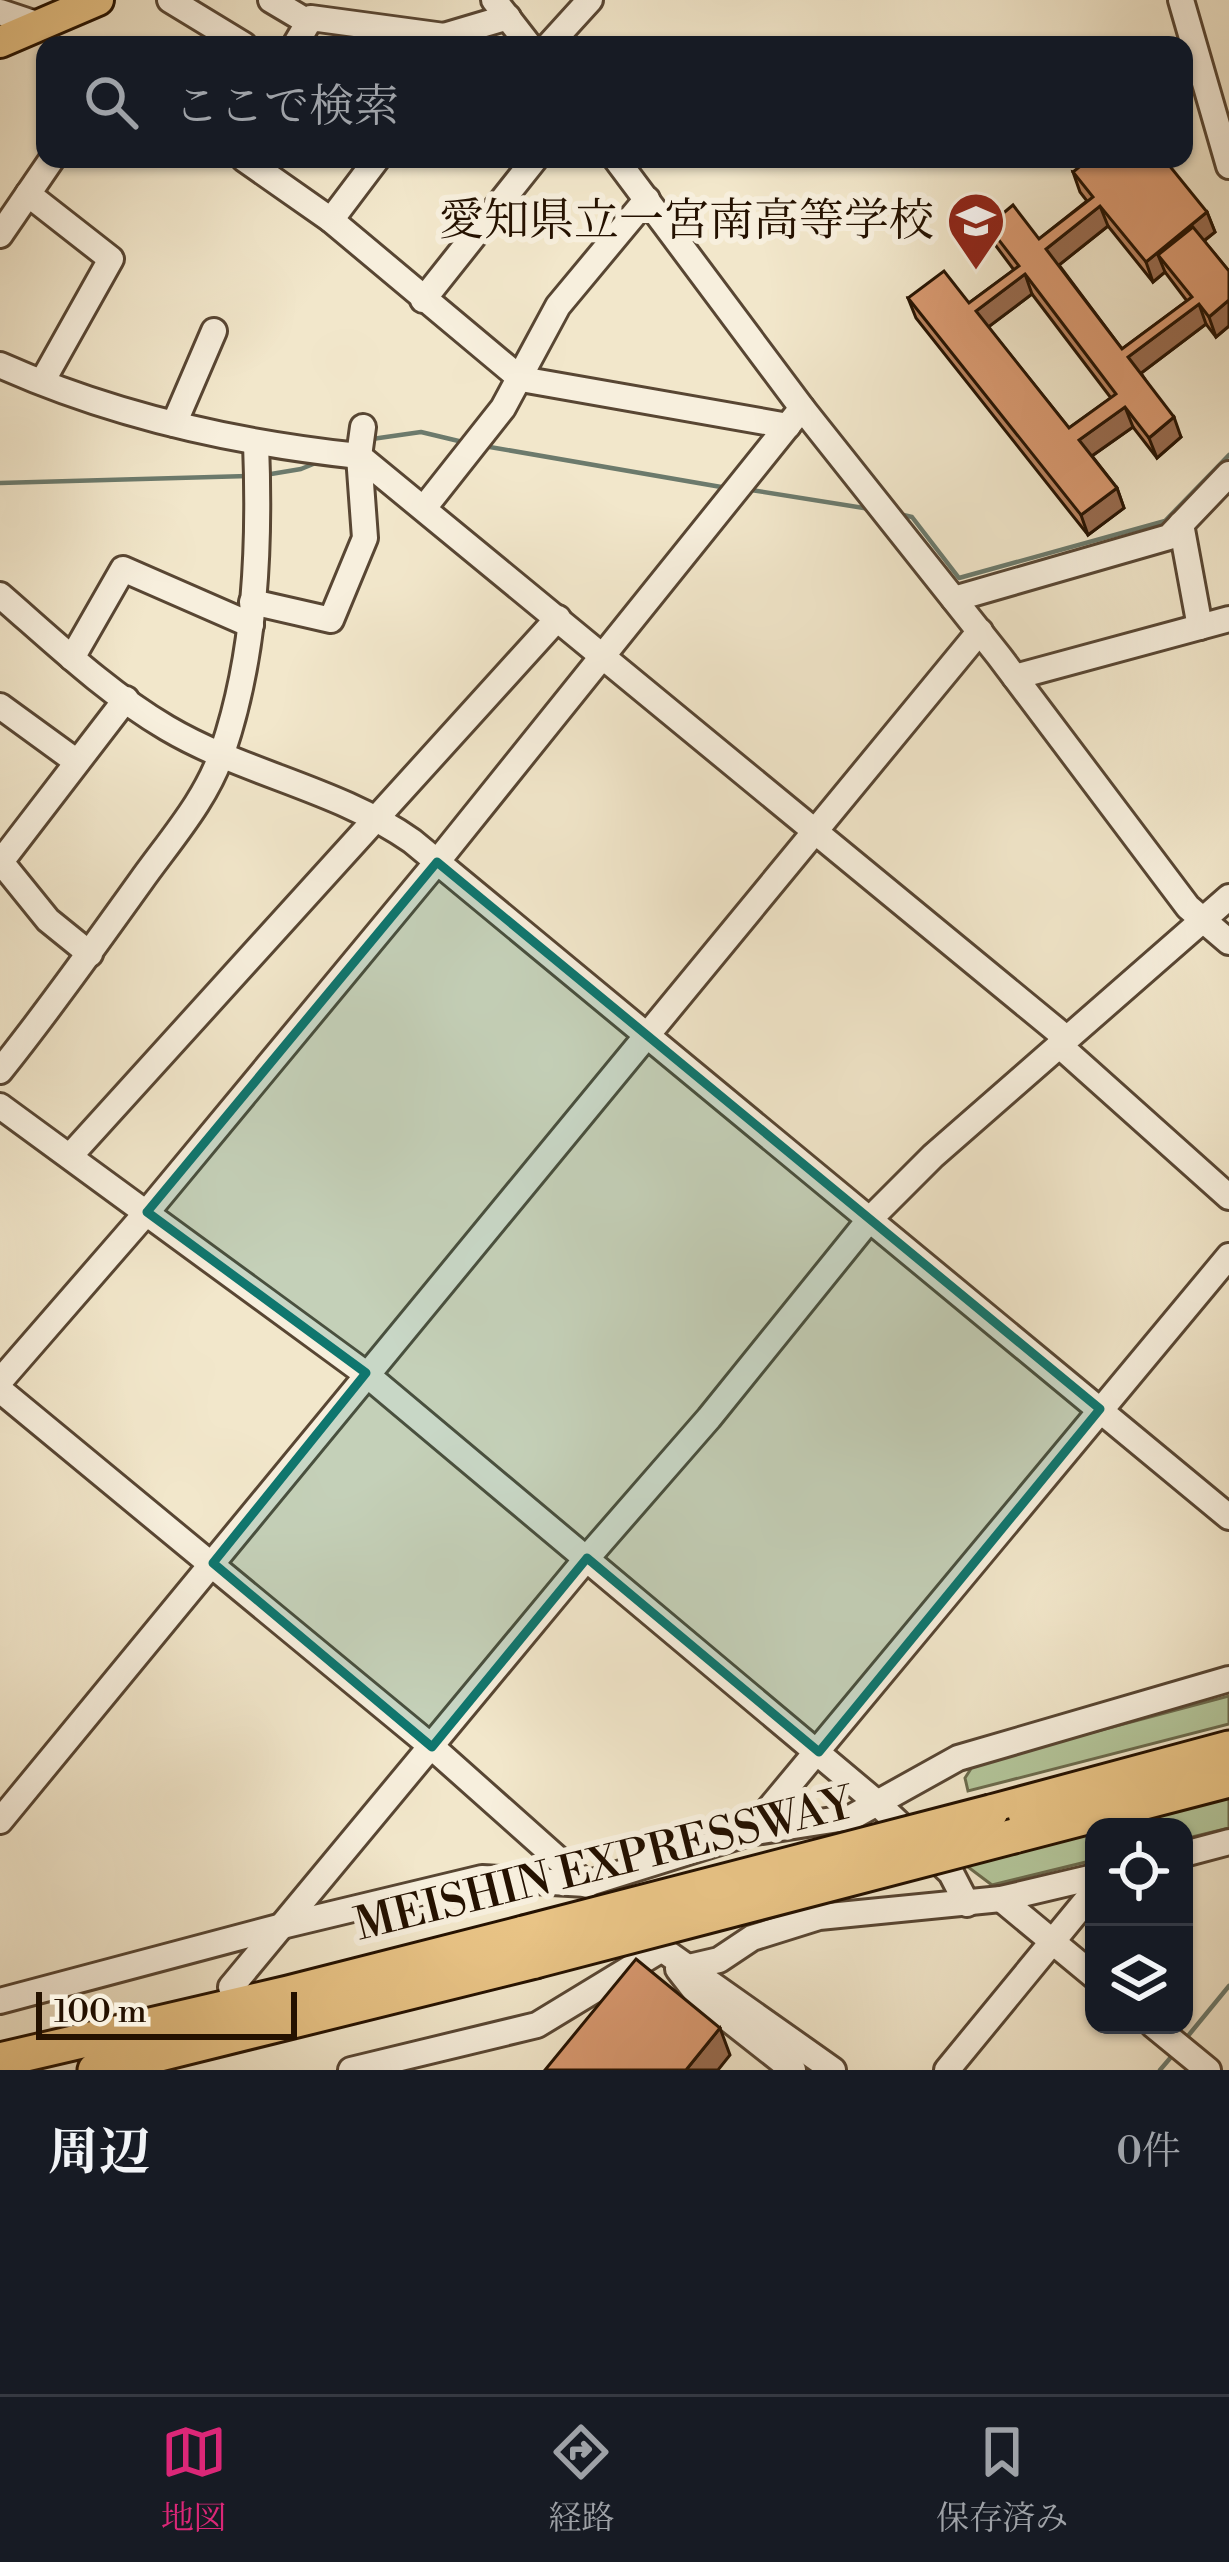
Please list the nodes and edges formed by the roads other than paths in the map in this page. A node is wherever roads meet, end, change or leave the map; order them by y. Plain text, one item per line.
1 (98, 0) edge
2 (170, 0) edge
3 (271, 0) edge
4 (590, 0) edge
5 (1181, 0) edge
6 (501, 9) edge
7 (0, 12) edge
8 (42, 26) junction
9 (302, 34) edge
10 (229, 36) edge
11 (415, 36) edge
12 (453, 36) edge
13 (522, 36) edge
14 (557, 36) edge
15 (0, 42) edge
16 (1221, 106) edge
17 (1229, 166) edge
18 (46, 168) edge
19 (257, 168) edge
20 (370, 168) edge
21 (528, 168) edge
22 (623, 168) edge
23 (28, 194) junction
24 (647, 200) junction
25 (331, 220) junction
26 (0, 235) edge
27 (423, 300) junction
28 (214, 331) dead end
29 (0, 365) edge
30 (521, 379) junction
31 (42, 382) junction
32 (795, 417) junction
33 (175, 424) junction
34 (363, 427) dead end
35 (256, 443) junction
36 (359, 456) junction
37 (1229, 474) edge
38 (424, 508) junction
39 (1181, 524) junction
40 (0, 595) edge
41 (954, 599) junction
42 (252, 613) junction
43 (558, 619) junction
44 (1229, 619) edge
45 (1200, 627) junction
46 (980, 631) junction
47 (604, 657) junction
48 (72, 658) junction
49 (1015, 676) junction
50 (126, 699) junction
51 (0, 706) edge
52 (223, 752) junction
53 (77, 762) junction
54 (377, 816) junction
55 (816, 832) junction
56 (3, 854) edge
57 (436, 862) junction
58 (1229, 897) edge
59 (1204, 921) junction
60 (1229, 942) edge
61 (90, 954) junction
62 (646, 1036) junction
63 (1063, 1042) junction
64 (0, 1071) edge
65 (0, 1106) edge
66 (70, 1156) junction
67 (1229, 1197) edge
68 (148, 1212) junction
69 (869, 1220) junction
70 (1229, 1256) edge
71 (366, 1374) junction
72 (0, 1385) edge
73 (1100, 1408) junction
74 (1229, 1517) edge
75 (587, 1558) junction
76 (212, 1563) junction
77 (1229, 1679) edge
78 (432, 1747) junction
79 (1229, 1748) edge
80 (819, 1752) junction
81 (1229, 1780) edge
82 (876, 1802) junction
83 (0, 1821) edge
84 (1003, 1824) junction
85 (749, 1833) junction
86 (1229, 1842) edge
87 (1193, 1852) edge
88 (1085, 1879) edge
89 (586, 1884) junction
90 (1001, 1899) junction
91 (1085, 1902) edge
92 (967, 1904) junction
93 (282, 1925) junction
94 (1052, 1942) junction
95 (216, 1944) junction
96 (529, 1947) junction
97 (735, 1948) junction
98 (664, 1951) junction
99 (689, 1967) junction
100 (1085, 1969) edge
101 (626, 1972) junction
102 (732, 1997) junction
103 (0, 2001) edge
104 (616, 2003) edge
105 (1165, 2034) edge
106 (0, 2060) edge
107 (95, 2070) edge
108 (351, 2070) edge
109 (793, 2070) edge
110 (833, 2070) edge
111 (947, 2070) edge
112 (1208, 2070) edge

1 - 8 main road
2 - 10 street
3 - 9 street
4 - 14 street
5 - 16 street
6 - 12 street
6 - 13 street
7 - 8 street
8 - 15 main road
9 - 11 street
16 - 17 street
18 - 23 street
19 - 25 street
20 - 25 street
21 - 27 street
22 - 24 street
23 - 26 street
23 - 31 street
24 - 30 street
24 - 32 street
25 - 27 street
27 - 30 street
28 - 33 street
29 - 31 street
30 - 32 street
30 - 38 street
31 - 33 street
32 - 41 street
32 - 47 street
33 - 35 street
34 - 36 street
35 - 36 street
35 - 42 street
36 - 38 street
36 - 42 street
37 - 39 street
38 - 43 street
39 - 41 street
39 - 45 street
40 - 48 street
41 - 46 street
42 - 48 street
42 - 52 street
43 - 47 street
43 - 54 street
44 - 45 street
45 - 49 street
46 - 49 street
46 - 55 street
47 - 55 street
47 - 57 street
48 - 50 street
49 - 59 street
50 - 52 street
50 - 53 street
51 - 53 street
52 - 54 street
52 - 61 street
53 - 56 street
54 - 57 street
54 - 66 street
55 - 62 street
55 - 63 street
56 - 61 street
57 - 62 street
57 - 68 street
58 - 59 street
59 - 60 street
59 - 63 street
61 - 64 street
62 - 69 street
62 - 71 street
63 - 67 street
63 - 69 street
65 - 66 street
66 - 68 street
68 - 71 street
68 - 72 street
69 - 73 street
69 - 75 street
70 - 73 street
71 - 75 street
71 - 76 street
72 - 76 street
73 - 74 street
73 - 80 street
75 - 78 street
75 - 80 street
76 - 78 street
76 - 83 street
77 - 82 street
78 - 89 street
78 - 93 street
79 - 84 highway, MEISHIN EXPRESSWAY
80 - 82 street
80 - 85 street
81 - 84 highway, MEISHIN EXPRESSWAY
82 - 85 street
82 - 92 street
84 - 96 highway, MEISHIN EXPRESSWAY, bridge
85 - 89 street
86 - 87 street
88 - 90 street
89 - 93 street
89 - 98 street
90 - 92 street
90 - 94 street
91 - 94 street
92 - 97 street
93 - 95 street
93 - 95 street
94 - 100 street
94 - 111 street
95 - 103 street
96 - 106 highway, MEISHIN EXPRESSWAY
96 - 107 highway, MEISHIN EXPRESSWAY
97 - 99 street
97 - 102 street
98 - 99 street
98 - 101 street
98 - 109 street
99 - 102 street
101 - 104 street
101 - 108 street
102 - 110 street
105 - 112 street

